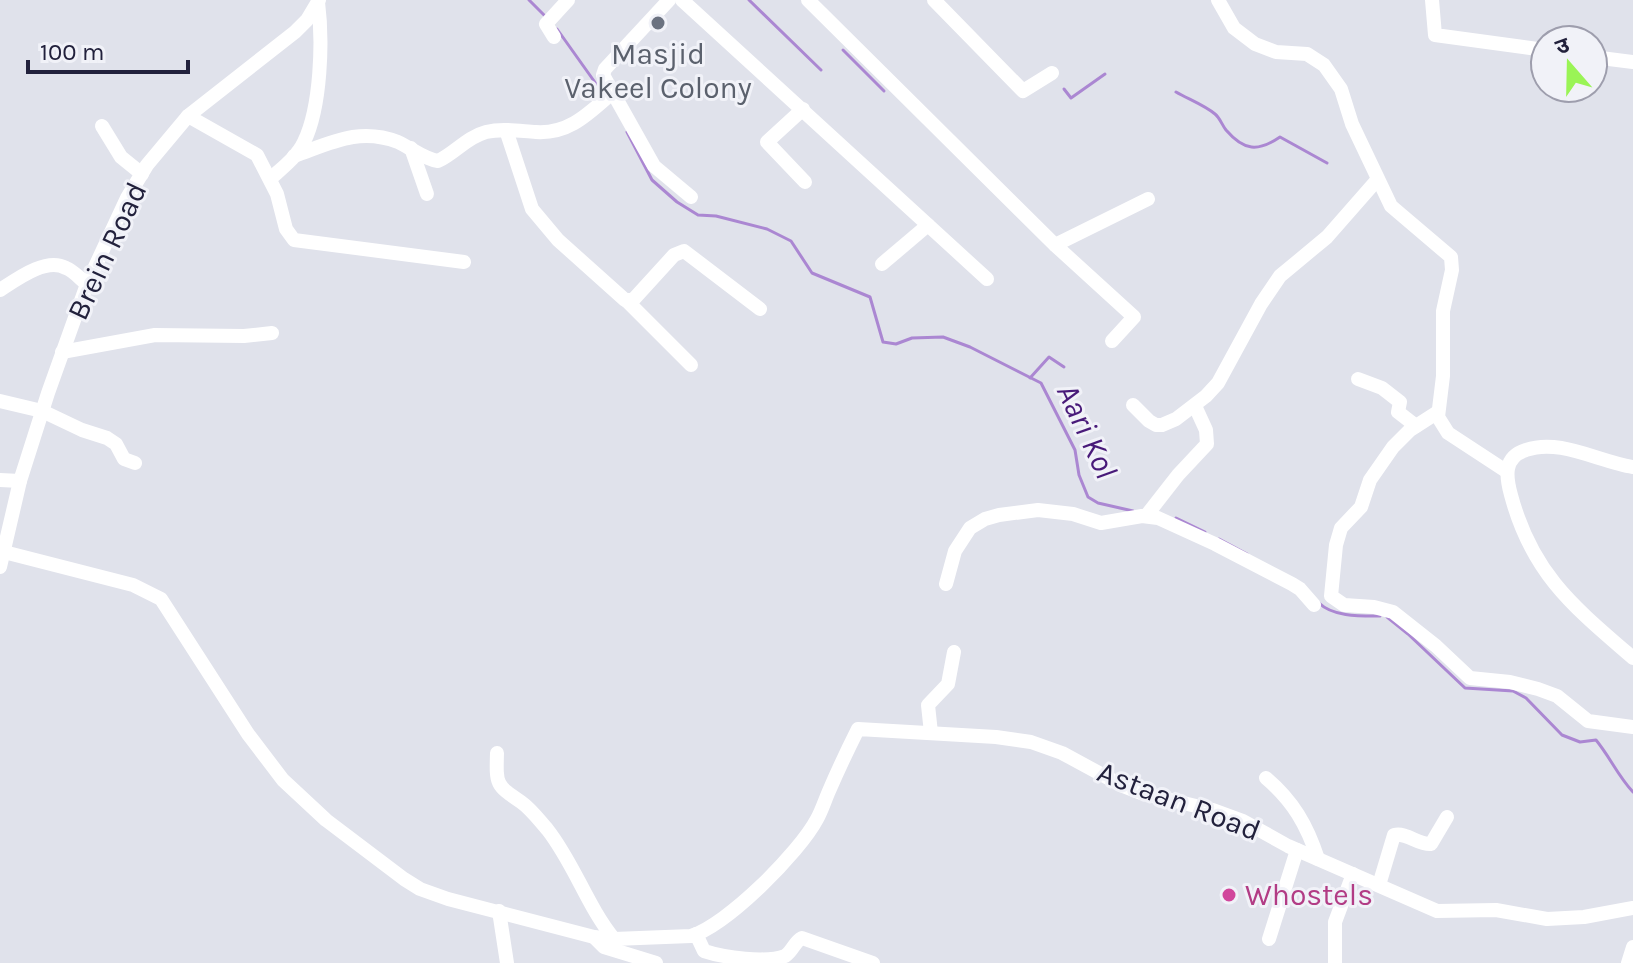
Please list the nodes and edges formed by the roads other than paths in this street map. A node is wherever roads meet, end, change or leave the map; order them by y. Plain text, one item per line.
1 (568, 0) edge
2 (669, 0) edge
3 (682, 0) edge
4 (808, 0) edge
5 (934, 0) edge
6 (1218, 0) edge
7 (1432, 0) edge
8 (318, 1) edge
9 (552, 25) dead end
10 (1529, 48) edge
11 (1609, 59) edge
12 (1633, 62) edge
13 (1052, 73) dead end
14 (608, 97) junction
15 (803, 109) junction
16 (188, 116) junction
17 (102, 126) dead end
18 (506, 130) junction
19 (411, 148) junction
20 (294, 156) junction
21 (142, 174) junction
22 (270, 179) junction
23 (1377, 180) junction
24 (805, 182) dead end
25 (427, 194) dead end
26 (691, 197) dead end
27 (1148, 199) dead end
28 (928, 225) junction
29 (1055, 245) junction
30 (464, 262) dead end
31 (882, 264) dead end
32 (987, 279) dead end
33 (87, 284) junction
34 (0, 290) edge
35 (627, 301) junction
36 (760, 309) dead end
37 (272, 333) dead end
38 (1112, 341) dead end
39 (62, 352) junction
40 (691, 365) dead end
41 (1358, 379) dead end
42 (0, 401) edge
43 (1133, 405) dead end
44 (1195, 406) junction
45 (42, 411) junction
46 (1438, 412) junction
47 (1416, 426) junction
48 (135, 463) dead end
49 (1633, 467) edge
50 (1506, 471) junction
51 (0, 480) edge
52 (20, 481) junction
53 (1149, 512) junction
54 (2, 559) edge
55 (946, 584) dead end
56 (1314, 605) dead end
57 (954, 652) dead end
58 (1633, 658) edge
59 (1633, 727) edge
60 (931, 733) junction
61 (497, 753) dead end
62 (1266, 778) dead end
63 (1447, 817) dead end
64 (1297, 850) junction
65 (1318, 859) junction
66 (1353, 874) junction
67 (1379, 885) junction
68 (1633, 908) edge
69 (499, 911) junction
70 (696, 934) junction
71 (594, 937) junction
72 (614, 939) junction
73 (1269, 939) dead end
74 (1633, 947) edge
75 (507, 963) edge
76 (656, 963) edge
77 (873, 963) edge
78 (1335, 963) edge
79 (1628, 963) edge

1 - 9 street
2 - 14 street
3 - 15 street
4 - 29 street
5 - 13 street
6 - 23 street
7 - 10 street
8 - 16 street, Brein Road
8 - 20 street
11 - 12 street
14 - 18 street
14 - 26 street
15 - 24 street
15 - 28 street
16 - 21 street, Brein Road
16 - 22 street
17 - 21 street
18 - 19 street
18 - 35 street
19 - 20 street
19 - 25 street
20 - 22 street
21 - 33 street, Brein Road
22 - 30 street
23 - 44 street
23 - 46 street
27 - 29 street
28 - 31 street
28 - 32 street
29 - 38 street
33 - 34 street
33 - 39 street, Brein Road
35 - 36 street
35 - 40 street
37 - 39 street
39 - 45 street, Brein Road
41 - 47 street
42 - 45 street
43 - 44 street
44 - 53 street
45 - 48 street
45 - 52 street, Brein Road
46 - 47 street
46 - 50 street
47 - 59 street
49 - 50 street
50 - 58 street
51 - 52 street
52 - 54 street, Brein Road
53 - 55 street
53 - 56 street
54 - 69 street
57 - 60 street
60 - 64 street, Astaan Road
60 - 70 street, Astaan Road
61 - 72 street
62 - 65 street
63 - 67 street
64 - 65 street, Astaan Road
64 - 73 street
65 - 66 street, Astaan Road
66 - 67 street, Astaan Road
66 - 78 street
67 - 68 street, Astaan Road
69 - 71 street
69 - 75 street
70 - 72 street
70 - 77 street
71 - 72 street
71 - 76 street
74 - 79 street

